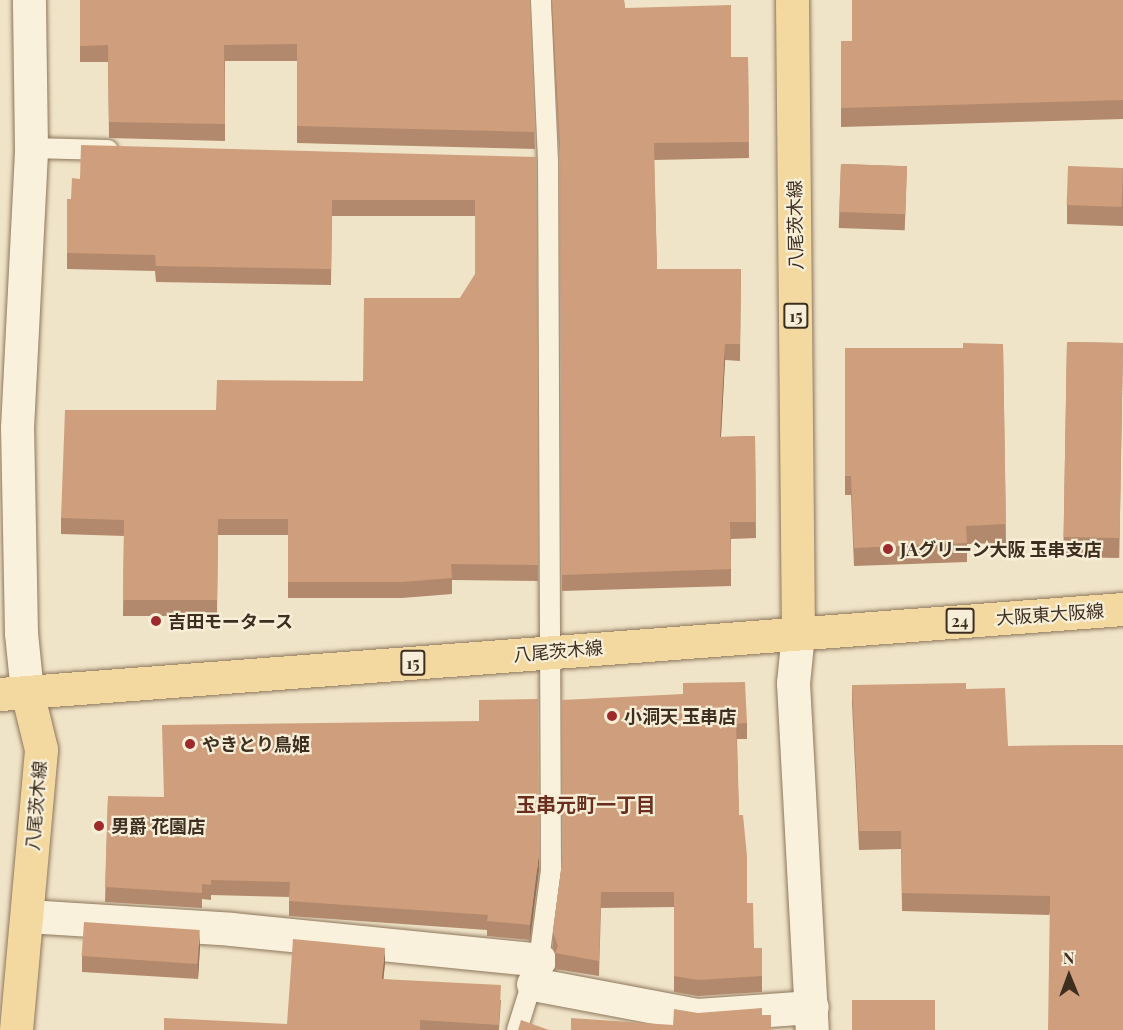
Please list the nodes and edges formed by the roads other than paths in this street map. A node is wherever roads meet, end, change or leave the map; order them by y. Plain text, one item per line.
1 (29, 0) edge
2 (541, 0) edge
3 (792, 0) edge
4 (31, 148) junction
5 (125, 150) edge
6 (525, 160) edge
7 (548, 161) junction
8 (10, 513) edge
9 (1123, 609) edge
10 (798, 633) junction
11 (548, 652) junction
12 (14, 693) edge
13 (27, 916) junction
14 (536, 972) junction
15 (812, 1018) edge
16 (16, 1030) edge
17 (517, 1030) edge

1 - 4 street
2 - 7 lane
3 - 10 main road, 八尾茨木線 / 15
4 - 5 lane
4 - 8 street
6 - 7 lane
7 - 11 lane
8 - 12 street
9 - 10 main road, 大阪東大阪線 / 24
10 - 11 main road, 八尾茨木線 / 15
10 - 15 street
11 - 12 main road, 八尾茨木線 / 15
11 - 14 lane
12 - 13 main road, 八尾茨木線
13 - 14 street
13 - 16 main road, 八尾茨木線
14 - 15 street
14 - 17 lane

